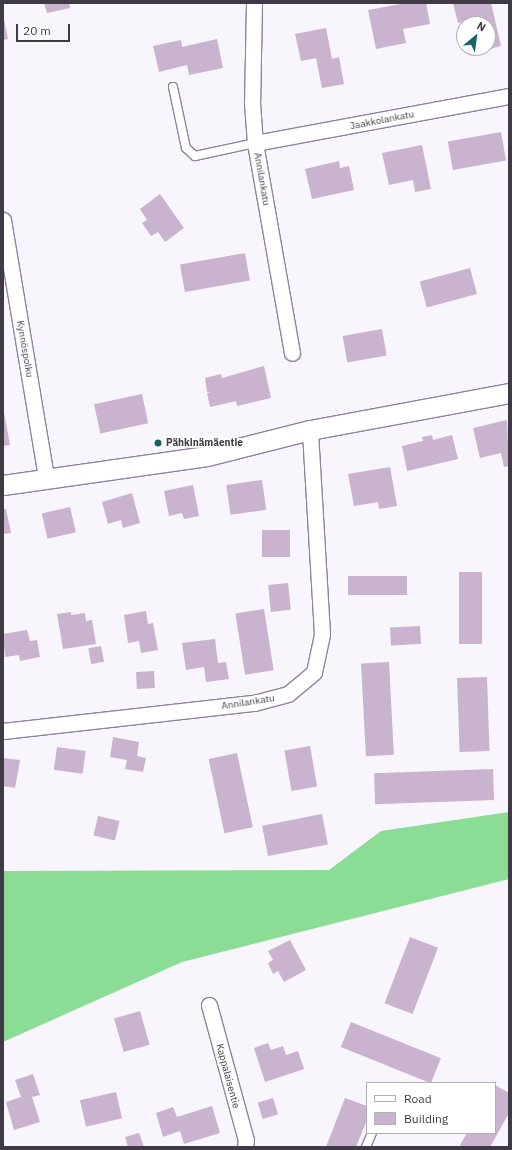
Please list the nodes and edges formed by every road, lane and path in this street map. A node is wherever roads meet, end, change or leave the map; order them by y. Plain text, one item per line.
1 (254, 3) edge
2 (173, 87) dead end
3 (509, 96) edge
4 (255, 143) junction
5 (3, 220) edge
6 (292, 353) dead end
7 (509, 394) edge
8 (310, 430) junction
9 (46, 477) junction
10 (3, 485) edge
11 (3, 731) edge
12 (209, 1005) dead end
13 (372, 1134) edge
14 (245, 1147) edge
15 (366, 1147) edge

1 - 4 street, Annilankatu
2 - 4 lane
3 - 4 street, Jaakkolankatu
4 - 6 street, Annilankatu
5 - 9 street, Kynnöspolku
7 - 8 street
8 - 9 street
8 - 11 street, Annilankatu
9 - 10 street
12 - 14 street, Kappalaisentie
13 - 15 lane

